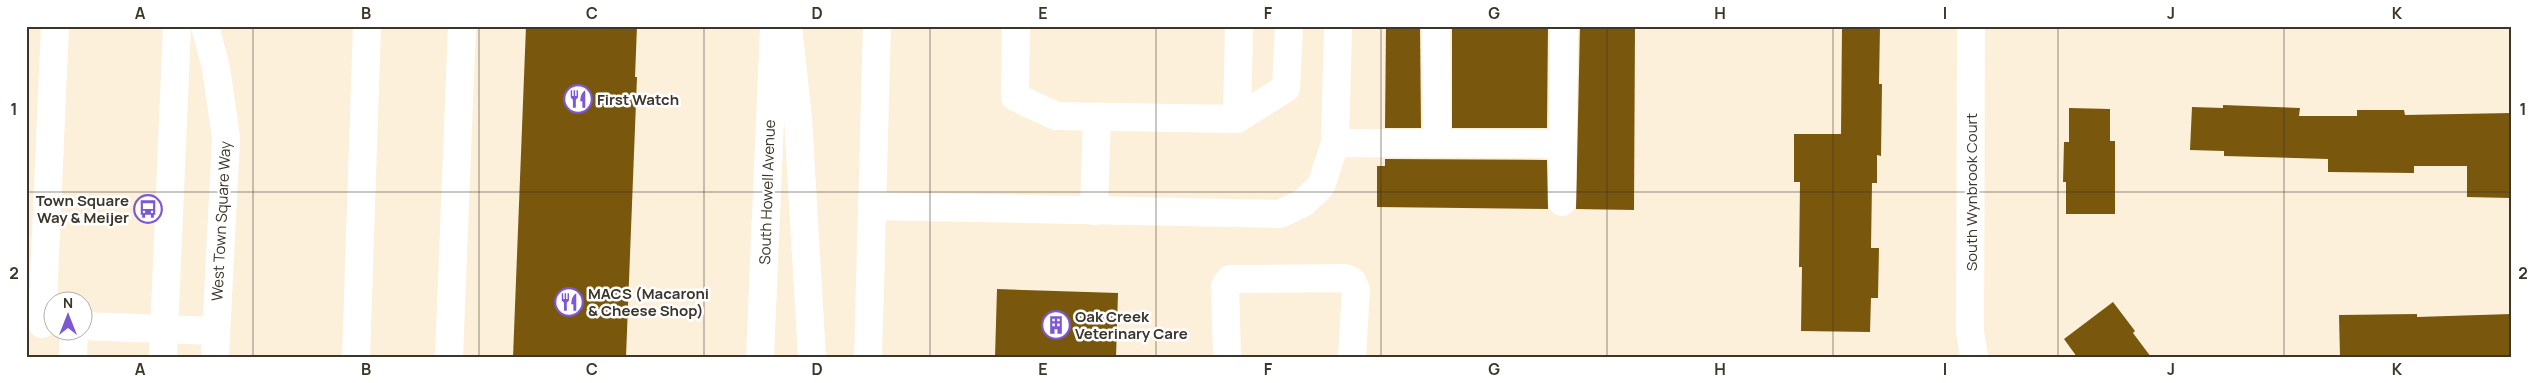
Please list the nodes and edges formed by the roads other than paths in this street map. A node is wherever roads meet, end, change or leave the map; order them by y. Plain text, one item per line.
1 (56, 26) edge
2 (177, 26) edge
3 (205, 26) edge
4 (367, 26) edge
5 (462, 26) edge
6 (774, 26) edge
7 (788, 26) edge
8 (877, 26) edge
9 (1016, 26) edge
10 (1239, 26) edge
11 (1288, 26) edge
12 (1338, 26) edge
13 (1436, 26) edge
14 (1564, 26) edge
15 (1971, 26) edge
16 (1097, 117) junction
17 (1237, 119) junction
18 (1335, 143) junction
19 (1437, 143) junction
20 (1562, 144) junction
21 (1562, 202) dead end
22 (872, 206) junction
23 (1094, 211) junction
24 (40, 324) edge
25 (92, 326) edge
26 (164, 329) junction
27 (74, 340) edge
28 (215, 344) edge
29 (73, 357) edge
30 (163, 357) edge
31 (356, 357) edge
32 (449, 357) edge
33 (760, 357) edge
34 (812, 357) edge
35 (868, 357) edge
36 (1227, 357) edge
37 (1352, 357) edge
38 (1974, 357) edge

1 - 24 main road
2 - 26 main road
3 - 28 main road, West Town Square Way
4 - 31 main road
5 - 32 main road
6 - 33 main road, South Howell Avenue
7 - 34 main road
8 - 22 main road
9 - 16 main road
10 - 17 main road
11 - 17 main road
12 - 18 main road
13 - 19 main road
14 - 20 main road
15 - 38 main road, South Wynbrook Court
16 - 17 main road
16 - 23 main road
18 - 19 main road
18 - 23 main road
19 - 20 main road
20 - 21 main road
22 - 23 main road
22 - 35 main road
25 - 26 main road
26 - 28 main road
26 - 30 main road
27 - 29 main road
36 - 37 main road

